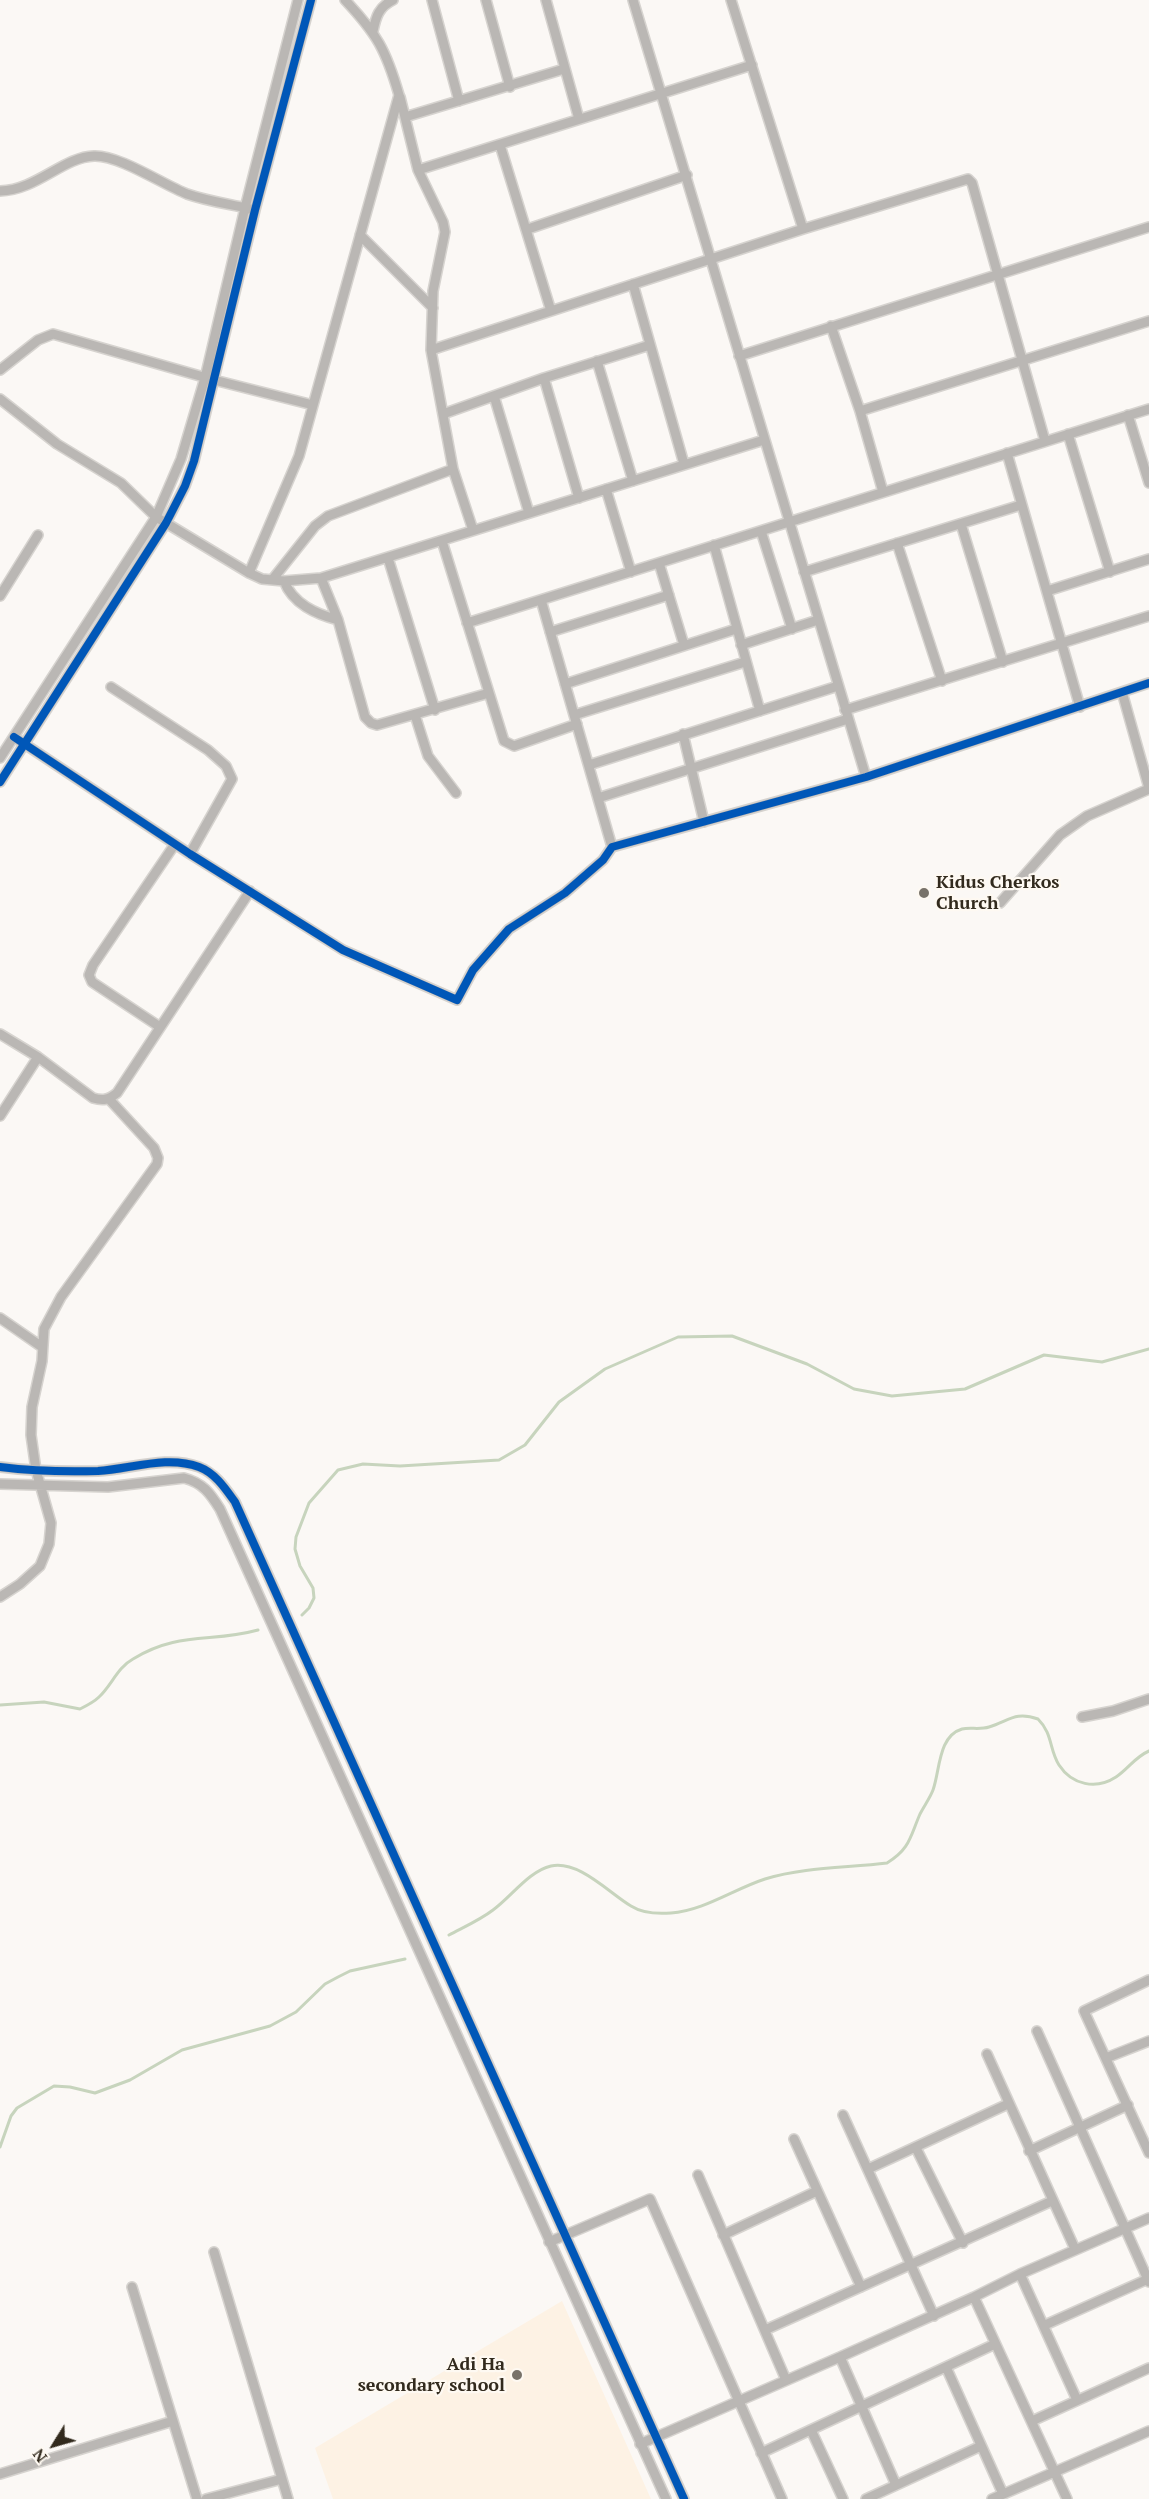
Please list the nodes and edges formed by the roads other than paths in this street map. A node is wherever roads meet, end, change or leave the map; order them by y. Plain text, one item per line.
1 (298, 0) edge
2 (311, 0) edge
3 (345, 0) edge
4 (393, 0) edge
5 (432, 0) edge
6 (486, 0) edge
7 (546, 0) edge
8 (731, 0) edge
9 (636, 1) edge
10 (373, 31) junction
11 (752, 65) junction
12 (564, 69) junction
13 (510, 87) junction
14 (662, 94) junction
15 (399, 95) junction
16 (273, 98) junction
17 (284, 100) junction
18 (459, 101) junction
19 (405, 117) junction
20 (579, 119) junction
21 (500, 145) junction
22 (258, 158) junction
23 (268, 161) junction
24 (418, 170) junction
25 (687, 176) junction
26 (0, 191) edge
27 (245, 208) junction
28 (255, 210) junction
29 (1149, 227) edge
30 (528, 229) junction
31 (803, 229) junction
32 (360, 235) junction
33 (710, 259) junction
34 (996, 273) junction
35 (633, 284) junction
36 (433, 308) junction
37 (551, 311) junction
38 (1149, 321) edge
39 (831, 326) junction
40 (650, 345) junction
41 (431, 350) junction
42 (739, 356) junction
43 (1022, 359) junction
44 (597, 361) junction
45 (0, 370) edge
46 (544, 378) junction
47 (209, 379) junction
48 (494, 396) junction
49 (0, 399) edge
50 (313, 405) junction
51 (1149, 409) edge
52 (860, 411) junction
53 (443, 414) junction
54 (1128, 415) junction
55 (1068, 434) junction
56 (764, 440) junction
57 (1045, 441) junction
58 (1007, 453) junction
59 (181, 459) junction
60 (194, 461) junction
61 (684, 464) junction
62 (1147, 467) edge
63 (453, 469) junction
64 (633, 481) junction
65 (1149, 483) edge
66 (606, 489) junction
67 (883, 492) junction
68 (579, 498) junction
69 (1021, 505) junction
70 (529, 513) junction
71 (156, 517) junction
72 (789, 522) junction
73 (166, 523) junction
74 (961, 524) junction
75 (473, 530) junction
76 (761, 531) junction
77 (38, 535) dead end
78 (442, 541) junction
79 (897, 543) junction
80 (714, 546) junction
81 (387, 558) junction
82 (1149, 559) edge
83 (659, 563) junction
84 (631, 572) junction
85 (1110, 572) junction
86 (249, 573) junction
87 (804, 573) junction
88 (321, 578) junction
89 (272, 580) junction
90 (284, 581) junction
91 (1047, 591) junction
92 (669, 595) junction
93 (0, 596) edge
94 (541, 600) junction
95 (99, 606) junction
96 (107, 612) junction
97 (1149, 616) edge
98 (338, 620) junction
99 (818, 620) junction
100 (467, 623) junction
101 (736, 629) junction
102 (792, 629) junction
103 (550, 632) junction
104 (1062, 643) junction
105 (684, 645) junction
106 (741, 645) junction
107 (746, 662) junction
108 (1003, 662) junction
109 (61, 664) junction
110 (71, 671) junction
111 (942, 681) junction
112 (1149, 683) edge
113 (566, 684) junction
114 (838, 686) junction
115 (111, 687) dead end
116 (1122, 692) junction
117 (489, 693) junction
118 (1080, 707) junction
119 (435, 710) junction
120 (760, 711) junction
121 (847, 714) junction
122 (415, 715) junction
123 (576, 720) junction
124 (683, 734) junction
125 (14, 737) junction
126 (25, 745) junction
127 (0, 758) edge
128 (589, 765) junction
129 (691, 769) junction
130 (866, 777) junction
131 (0, 782) edge
132 (1149, 788) edge
133 (456, 793) dead end
134 (598, 798) junction
135 (705, 822) junction
136 (176, 844) junction
137 (612, 847) junction
138 (190, 854) junction
139 (250, 891) junction
140 (1000, 903) dead end
141 (160, 1027) junction
142 (0, 1034) edge
143 (38, 1057) junction
144 (109, 1100) junction
145 (0, 1116) edge
146 (0, 1318) edge
147 (42, 1347) junction
148 (0, 1467) edge
149 (36, 1470) junction
150 (0, 1484) edge
151 (41, 1486) junction
152 (0, 1597) edge
153 (1149, 1699) edge
154 (1082, 1717) dead end
155 (391, 1850) junction
156 (378, 1858) junction
157 (1149, 1980) edge
158 (1036, 2031) dead end
159 (1149, 2041) edge
160 (483, 2053) junction
161 (987, 2054) dead end
162 (1106, 2058) junction
163 (469, 2060) junction
164 (1008, 2104) junction
165 (1128, 2105) junction
166 (843, 2115) dead end
167 (1078, 2128) junction
168 (794, 2139) dead end
169 (916, 2148) junction
170 (1029, 2151) junction
171 (1149, 2152) edge
172 (868, 2169) junction
173 (698, 2175) dead end
174 (817, 2191) junction
175 (1052, 2201) junction
176 (1149, 2218) edge
177 (1126, 2229) junction
178 (723, 2235) junction
179 (566, 2236) junction
180 (549, 2242) junction
181 (963, 2243) junction
182 (1075, 2249) junction
183 (214, 2252) dead end
184 (911, 2266) junction
185 (1020, 2274) junction
186 (1148, 2281) edge
187 (132, 2287) dead end
188 (861, 2287) junction
189 (974, 2297) junction
190 (934, 2316) junction
191 (1045, 2325) junction
192 (765, 2330) junction
193 (995, 2344) junction
194 (840, 2357) junction
195 (946, 2367) junction
196 (1149, 2368) edge
197 (786, 2380) junction
198 (737, 2400) junction
199 (1077, 2400) junction
200 (860, 2405) junction
201 (173, 2421) junction
202 (1032, 2421) junction
203 (811, 2430) junction
204 (1149, 2431) edge
205 (656, 2437) junction
206 (640, 2444) junction
207 (981, 2446) junction
208 (761, 2453) junction
209 (1054, 2472) junction
210 (0, 2474) edge
211 (282, 2479) junction
212 (896, 2485) junction
213 (1003, 2494) junction
214 (197, 2499) edge
215 (206, 2499) edge
216 (288, 2499) edge
217 (666, 2499) edge
218 (684, 2499) edge
219 (782, 2499) edge
220 (843, 2499) edge
221 (866, 2499) edge
222 (992, 2499) edge
223 (1067, 2499) edge

1 - 16 street
2 - 17 street
3 - 10 street
4 - 10 street
5 - 18 street
6 - 13 street
7 - 12 street
8 - 11 street
9 - 14 street
10 - 15 street
11 - 14 street
11 - 31 street
12 - 13 street
12 - 20 street
13 - 18 street
14 - 20 street
14 - 25 street
15 - 19 street
15 - 32 street
16 - 17 street
16 - 22 street
17 - 23 street
18 - 19 street
19 - 24 street
20 - 21 street
21 - 24 street
21 - 30 street
22 - 23 street
22 - 27 street
23 - 28 street
24 - 36 street
25 - 30 street
25 - 33 street
26 - 27 street
27 - 28 street
27 - 47 street
28 - 47 street
29 - 34 street
30 - 37 street
31 - 33 street
31 - 34 street
32 - 36 street
32 - 50 street
33 - 35 street
33 - 42 street
34 - 39 street
34 - 43 street
35 - 37 street
35 - 40 street
36 - 41 street
37 - 41 street
38 - 43 street
39 - 42 street
39 - 52 street
40 - 44 street
40 - 61 street
41 - 53 street
42 - 56 street
43 - 52 street
43 - 57 street
44 - 46 street
44 - 64 street
45 - 47 street
46 - 48 street
46 - 68 street
47 - 50 street
47 - 59 street
47 - 60 street
48 - 53 street
48 - 70 street
49 - 71 street
50 - 86 street
51 - 54 street
52 - 67 street
53 - 63 street
54 - 55 street
54 - 62 street
55 - 57 street
55 - 85 street
56 - 61 street
56 - 72 street
57 - 58 street
58 - 67 street
58 - 69 street
59 - 60 street
59 - 71 street
60 - 73 street
61 - 64 street
62 - 65 street
63 - 75 street
63 - 89 street
64 - 66 street
66 - 68 street
66 - 84 street
67 - 72 street
68 - 70 street
69 - 74 street
69 - 91 street
70 - 75 street
71 - 73 street
71 - 95 street
72 - 76 street
72 - 87 street
73 - 86 street
73 - 96 street
74 - 79 street
74 - 108 street
75 - 78 street
76 - 80 street
76 - 102 street
77 - 93 street
78 - 81 street
78 - 100 street
79 - 87 street
79 - 111 street
80 - 83 street
80 - 101 street
81 - 88 street
81 - 119 street
82 - 85 street
83 - 84 street
83 - 92 street
84 - 94 street
85 - 91 street
86 - 89 street
87 - 99 street
88 - 90 street
88 - 98 street
89 - 90 street
90 - 98 street
91 - 104 street
92 - 103 street
92 - 105 street
94 - 100 street
94 - 103 street
95 - 96 street
95 - 109 street
96 - 110 street
97 - 104 street
98 - 122 street
99 - 102 street
99 - 114 street
100 - 117 street
101 - 105 street
101 - 106 street
102 - 106 street
103 - 113 street
104 - 108 street
104 - 118 street
105 - 113 street
106 - 107 street
107 - 120 street
107 - 123 street
108 - 111 street
109 - 110 street
109 - 125 street
110 - 126 street
111 - 121 street
112 - 116 street
113 - 123 street
114 - 120 street
114 - 121 street
115 - 138 street
116 - 118 street
116 - 132 street
117 - 119 street
117 - 123 street
118 - 130 street
119 - 122 street
120 - 124 street
121 - 129 street
121 - 130 street
122 - 133 street
123 - 128 street
124 - 128 street
124 - 129 street
125 - 126 street
125 - 127 street
126 - 131 street
126 - 136 street
128 - 134 street
129 - 134 street
129 - 135 street
130 - 135 street
132 - 140 street
134 - 137 street
135 - 137 street
136 - 138 street
136 - 141 street
137 - 139 street
138 - 139 street
139 - 141 street
141 - 144 street
142 - 143 street
143 - 144 street
143 - 145 street
144 - 147 street
146 - 147 street
147 - 149 street
148 - 149 street
149 - 151 street
149 - 155 street
150 - 151 street
151 - 152 street
151 - 156 street
153 - 154 street
155 - 156 street
155 - 160 street
156 - 163 street
157 - 162 street
158 - 167 street
159 - 162 street
160 - 163 street
160 - 179 street
161 - 164 street
162 - 165 street
163 - 180 street
164 - 169 street
164 - 170 street
165 - 167 street
165 - 171 street
166 - 172 street
167 - 170 street
167 - 177 street
168 - 174 street
169 - 172 street
169 - 181 street
170 - 175 street
172 - 184 street
173 - 178 street
174 - 178 street
174 - 188 street
175 - 181 street
175 - 182 street
176 - 177 street
177 - 182 street
177 - 186 street
178 - 192 street
179 - 180 street
179 - 198 street
179 - 205 street
180 - 206 street
181 - 184 street
182 - 185 street
183 - 211 street
184 - 188 street
184 - 190 street
185 - 189 street
185 - 191 street
186 - 191 street
187 - 201 street
188 - 192 street
189 - 190 street
189 - 193 street
190 - 194 street
191 - 199 street
192 - 197 street
193 - 195 street
193 - 202 street
194 - 197 street
194 - 200 street
195 - 200 street
195 - 207 street
196 - 199 street
197 - 198 street
198 - 205 street
198 - 208 street
199 - 202 street
200 - 203 street
200 - 212 street
201 - 210 street
201 - 214 street
202 - 209 street
203 - 208 street
203 - 220 street
204 - 209 street
205 - 206 street
205 - 218 street
206 - 217 street
207 - 212 street
207 - 213 street
208 - 219 street
209 - 213 street
209 - 223 street
211 - 215 street
211 - 216 street
212 - 221 street
213 - 222 street

